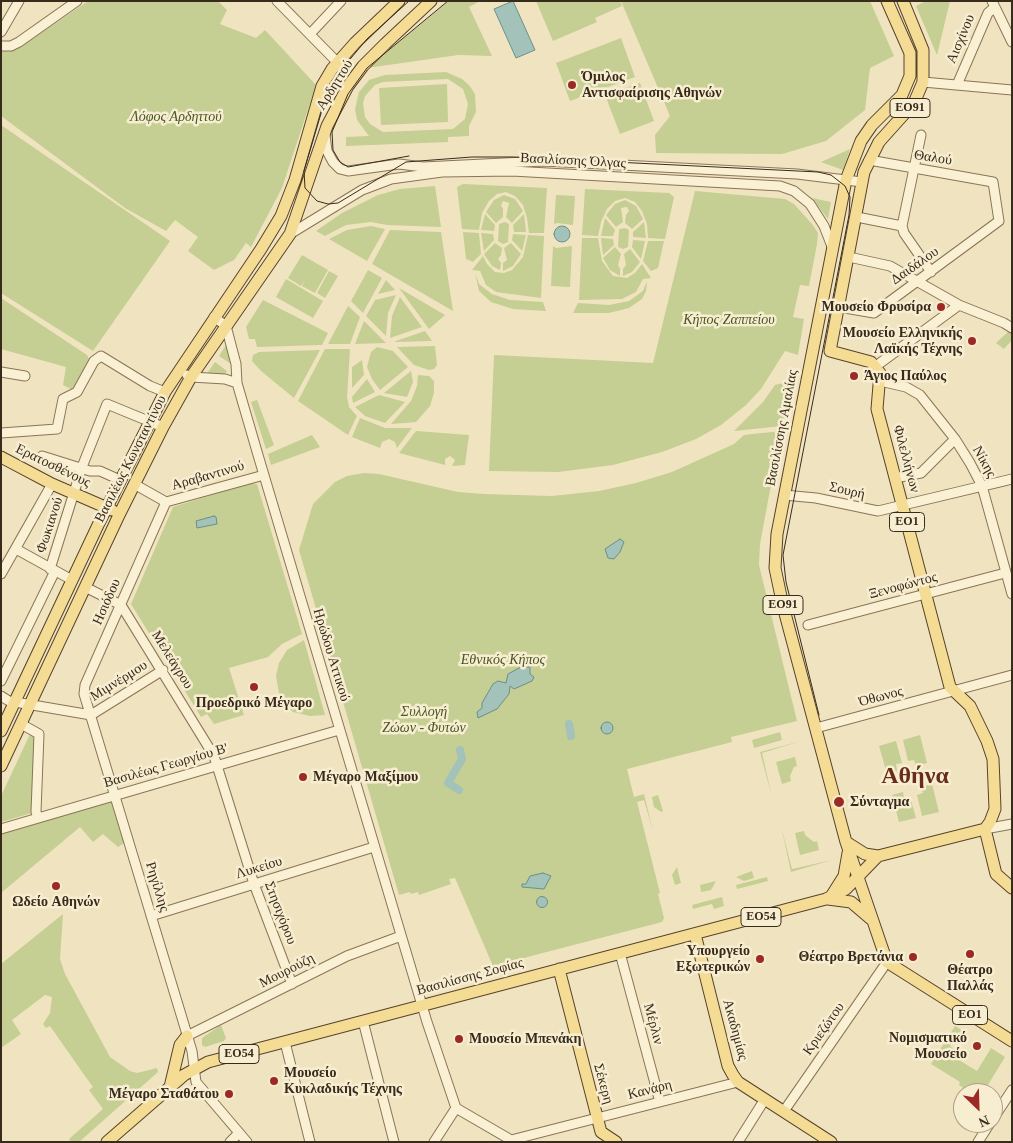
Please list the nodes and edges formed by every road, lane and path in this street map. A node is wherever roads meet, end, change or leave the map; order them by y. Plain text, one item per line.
1 (20, 1) edge
2 (77, 1) edge
3 (277, 1) edge
4 (341, 1) edge
5 (399, 1) edge
6 (431, 1) edge
7 (887, 2) edge
8 (994, 4) edge
9 (905, 5) edge
10 (1, 32) edge
11 (310, 34) junction
12 (1012, 42) edge
13 (1, 46) edge
14 (337, 62) junction
15 (923, 82) junction
16 (957, 85) junction
17 (1012, 90) edge
18 (872, 125) junction
19 (326, 133) junction
20 (921, 135) dead end
21 (872, 155) junction
22 (914, 169) junction
23 (311, 179) joint
24 (295, 180) joint
25 (846, 180) junction
26 (862, 182) junction
27 (857, 217) junction
28 (1000, 221) joint
29 (902, 226) junction
30 (290, 234) junction
31 (833, 251) junction
32 (849, 257) junction
33 (931, 272) junction
34 (917, 281) junction
35 (959, 305) junction
36 (839, 307) junction
37 (214, 317) junction
38 (1008, 325) edge
39 (226, 326) junction
40 (876, 366) junction
41 (178, 369) junction
42 (1, 372) edge
43 (25, 376) dead end
44 (191, 377) junction
45 (880, 381) junction
46 (237, 384) junction
47 (165, 392) junction
48 (150, 422) junction
49 (163, 427) junction
50 (1, 433) edge
51 (955, 438) junction
52 (42, 456) dead end
53 (1, 457) edge
54 (82, 468) junction
55 (264, 474) junction
56 (895, 478) junction
57 (1009, 479) edge
58 (120, 480) junction
59 (52, 484) junction
60 (134, 484) junction
61 (982, 486) junction
62 (1012, 490) edge
63 (74, 494) junction
64 (784, 494) junction
65 (166, 502) junction
66 (902, 506) junction
67 (106, 508) junction
68 (120, 513) junction
69 (16, 549) junction
70 (53, 570) junction
71 (1005, 572) junction
72 (1, 574) edge
73 (72, 580) junction
74 (85, 587) junction
75 (925, 594) junction
76 (1012, 594) edge
77 (122, 605) junction
78 (808, 625) dead end
79 (162, 670) junction
80 (1012, 675) edge
81 (1, 681) edge
82 (954, 692) junction
83 (1, 696) edge
84 (15, 702) junction
85 (30, 704) junction
86 (90, 715) junction
87 (21, 724) junction
88 (816, 728) junction
89 (339, 730) junction
90 (1, 731) edge
91 (1, 766) edge
92 (218, 766) junction
93 (115, 796) junction
94 (38, 818) junction
95 (1012, 824) edge
96 (1, 829) edge
97 (985, 829) junction
98 (846, 842) junction
99 (374, 847) junction
100 (878, 856) junction
101 (858, 877) junction
102 (254, 884) junction
103 (1012, 888) edge
104 (826, 899) junction
105 (151, 916) junction
106 (874, 923) junction
107 (695, 934) junction
108 (401, 936) junction
109 (620, 953) junction
110 (887, 962) junction
111 (559, 969) junction
112 (292, 984) junction
113 (422, 1005) junction
114 (363, 1021) junction
115 (187, 1036) junction
116 (1012, 1041) edge
117 (285, 1042) junction
118 (194, 1068) junction
119 (738, 1082) junction
120 (170, 1087) junction
121 (1012, 1090) edge
122 (765, 1099) junction
123 (660, 1102) junction
124 (1003, 1104) edge
125 (456, 1108) junction
126 (784, 1111) junction
127 (596, 1118) junction
128 (240, 1134) junction
129 (510, 1141) edge
130 (829, 1141) edge
131 (107, 1142) edge
132 (230, 1142) edge
133 (247, 1142) edge
134 (310, 1142) edge
135 (394, 1142) edge
136 (434, 1142) edge
137 (616, 1142) edge
138 (738, 1142) edge

1 - 10 street
2 - 13 street
3 - 11 street
4 - 11 street
5 - 14 main road, Αρδηττού
6 - 19 main road, Αρδηττού
7 - 18 main road, Βασιλίσσης Αμαλίας / ΕΟ91
8 - 12 street
8 - 16 street, Αισχίνου
9 - 15 main road, ΕΟ91
11 - 14 street
14 - 24 main road, Αρδηττού
15 - 16 street
15 - 21 main road, ΕΟ91
16 - 17 street
18 - 21 main road
18 - 25 main road, Βασιλίσσης Αμαλίας / ΕΟ91
19 - 23 main road, Αρδηττού
19 - 25 street, Βασιλίσσης Όλγας
20 - 22 street
21 - 22 street, Θαλού
21 - 26 main road, ΕΟ91
22 - 28 street, Θαλού
22 - 29 street
23 - 30 main road, Βασιλέως Κωνσταντίνου
24 - 37 main road, Βασιλέως Κωνσταντίνου
25 - 26 street, Βασιλίσσης Όλγας
25 - 31 main road, Βασιλίσσης Αμαλίας / ΕΟ91
26 - 27 main road, ΕΟ91
27 - 29 street
27 - 32 main road, ΕΟ91
28 - 33 street, Δαιδάλου
29 - 33 street
30 - 31 street, Βασιλίσσης Όλγας
30 - 39 main road, Βασιλέως Κωνσταντίνου
31 - 64 main road, Βασιλίσσης Αμαλίας / ΕΟ91
32 - 34 street
32 - 36 main road, ΕΟ91
33 - 34 street, Δαιδάλου
34 - 35 street
34 - 36 street, Δαιδάλου
35 - 38 street
35 - 40 street
36 - 40 main road, ΕΟ91
37 - 39 street
37 - 41 main road, Βασιλέως Κωνσταντίνου
39 - 44 main road, Βασιλέως Κωνσταντίνου
39 - 46 street, Ηρώδου Αττικού
40 - 45 main road, Φιλελλήνων / ΕΟ1
41 - 44 street
41 - 47 main road, Βασιλέως Κωνσταντίνου
42 - 43 street
44 - 46 street
44 - 49 main road, Βασιλέως Κωνσταντίνου
45 - 51 street, Νίκης
45 - 56 main road, Φιλελλήνων / ΕΟ1
46 - 55 street, Ηρώδου Αττικού
47 - 48 main road, Βασιλέως Κωνσταντίνου
47 - 50 street
48 - 49 street
48 - 54 street, Φωκιανού
48 - 58 main road, Βασιλέως Κωνσταντίνου
49 - 60 main road, Βασιλέως Κωνσταντίνου
51 - 56 street
51 - 61 street, Νίκης
52 - 54 street
53 - 59 main road, Ερατοσθένους
54 - 58 street
54 - 63 street, Φωκιανού
55 - 65 street, Αραβαντινού
55 - 89 street, Ηρώδου Αττικού
56 - 66 main road, Φιλελλήνων / ΕΟ1
57 - 61 street, Σουρή
57 - 62 street
58 - 67 main road, Βασιλέως Κωνσταντίνου
59 - 63 main road, Ερατοσθένους
59 - 69 street
60 - 65 street, Αραβαντινού
60 - 68 main road, Βασιλέως Κωνσταντίνου
61 - 66 street, Σουρή
61 - 71 street, Νίκης
63 - 67 main road, Ερατοσθένους
63 - 70 street, Φωκιανού
64 - 66 street, Σουρή
64 - 88 main road, Βασιλίσσης Αμαλίας / ΕΟ91
65 - 77 street, Ησιόδου
66 - 75 main road, Φιλελλήνων / ΕΟ1
67 - 68 main road, Ερατοσθένους
67 - 73 main road, Βασιλέως Κωνσταντίνου
68 - 74 main road, Βασιλέως Κωνσταντίνου
69 - 70 street
69 - 72 street
70 - 73 street
70 - 81 street, Φωκιανού
71 - 75 street, Ξενοφώντος
71 - 76 street, Νίκης
73 - 84 main road, Βασιλέως Κωνσταντίνου
74 - 77 street
74 - 85 main road, Βασιλέως Κωνσταντίνου
75 - 78 street, Ξενοφώντος
75 - 82 main road, Φιλελλήνων / ΕΟ1
77 - 79 street, Μελεάγρου
77 - 86 street, Ησιόδου
79 - 86 street, Μιμνέρμου
79 - 92 street, Μελεάγρου
80 - 82 street, Όθωνος
82 - 88 street, Όθωνος
82 - 97 main road, ΕΟ1
83 - 84 street
84 - 85 street
84 - 90 main road, Βασιλέως Κωνσταντίνου
85 - 86 street
85 - 87 main road, Βασιλέως Κωνσταντίνου
86 - 93 street, Ρηγίλλης
87 - 91 main road, Βασιλέως Κωνσταντίνου
87 - 94 street
88 - 98 main road, Βασιλίσσης Αμαλίας / ΕΟ91
89 - 92 street, Βασιλέως Γεωργίου Β'
89 - 99 street, Ηρώδου Αττικού
92 - 93 street, Βασιλέως Γεωργίου Β'
92 - 102 street, Στησιχόρου
93 - 94 street, Βασιλέως Γεωργίου Β'
93 - 105 street, Ρηγίλλης
94 - 96 street, Βασιλέως Γεωργίου Β'
95 - 97 street
97 - 100 main road
97 - 103 main road
98 - 100 main road
98 - 101 main road, Βασιλίσσης Αμαλίας / ΕΟ91
98 - 104 main road
99 - 102 street, Λυκείου
99 - 108 street, Ηρώδου Αττικού
100 - 101 main road, ΕΟ54
101 - 104 main road, Βασιλίσσης Σοφίας / ΕΟ54
101 - 106 main road, Βασιλίσσης Αμαλίας
102 - 105 street, Λυκείου
102 - 112 street, Στησιχόρου
104 - 106 main road
104 - 107 main road, Βασιλίσσης Σοφίας / ΕΟ54
105 - 115 street, Ρηγίλλης
106 - 110 main road, Βασιλίσσης Αμαλίας
107 - 109 main road, Βασιλίσσης Σοφίας / ΕΟ54
107 - 119 main road, Ακαδημίας
108 - 112 street, Μουρούζη
108 - 113 street, Ηρώδου Αττικού
109 - 111 main road, Βασιλίσσης Σοφίας / ΕΟ54
109 - 123 street, Μέρλιν
110 - 116 main road, ΕΟ1
110 - 126 street, Κριεζώτου
111 - 113 main road, Βασιλίσσης Σοφίας / ΕΟ54
111 - 127 main road, Σέκερη
112 - 115 street, Μουρούζη
113 - 114 main road, Βασιλίσσης Σοφίας / ΕΟ54
113 - 125 street, Ηρώδου Αττικού
114 - 117 main road, Βασιλίσσης Σοφίας / ΕΟ54
114 - 135 street
115 - 118 street, Ρηγίλλης
115 - 120 main road
117 - 118 main road, Βασιλίσσης Σοφίας / ΕΟ54
117 - 134 street
118 - 120 main road, Βασιλίσσης Σοφίας / ΕΟ54
118 - 128 street, Ρηγίλλης
119 - 122 main road, Ακαδημίας
119 - 123 street, Κανάρη
120 - 131 main road, Βασιλίσσης Σοφίας / ΕΟ54
121 - 124 street
122 - 126 main road, Ακαδημίας
122 - 138 street
123 - 127 street, Κανάρη
125 - 129 street
125 - 136 street
126 - 130 main road, Ακαδημίας
127 - 129 street, Κανάρη
127 - 137 main road, Σέκερη
128 - 132 street
128 - 133 street, Ρηγίλλης

